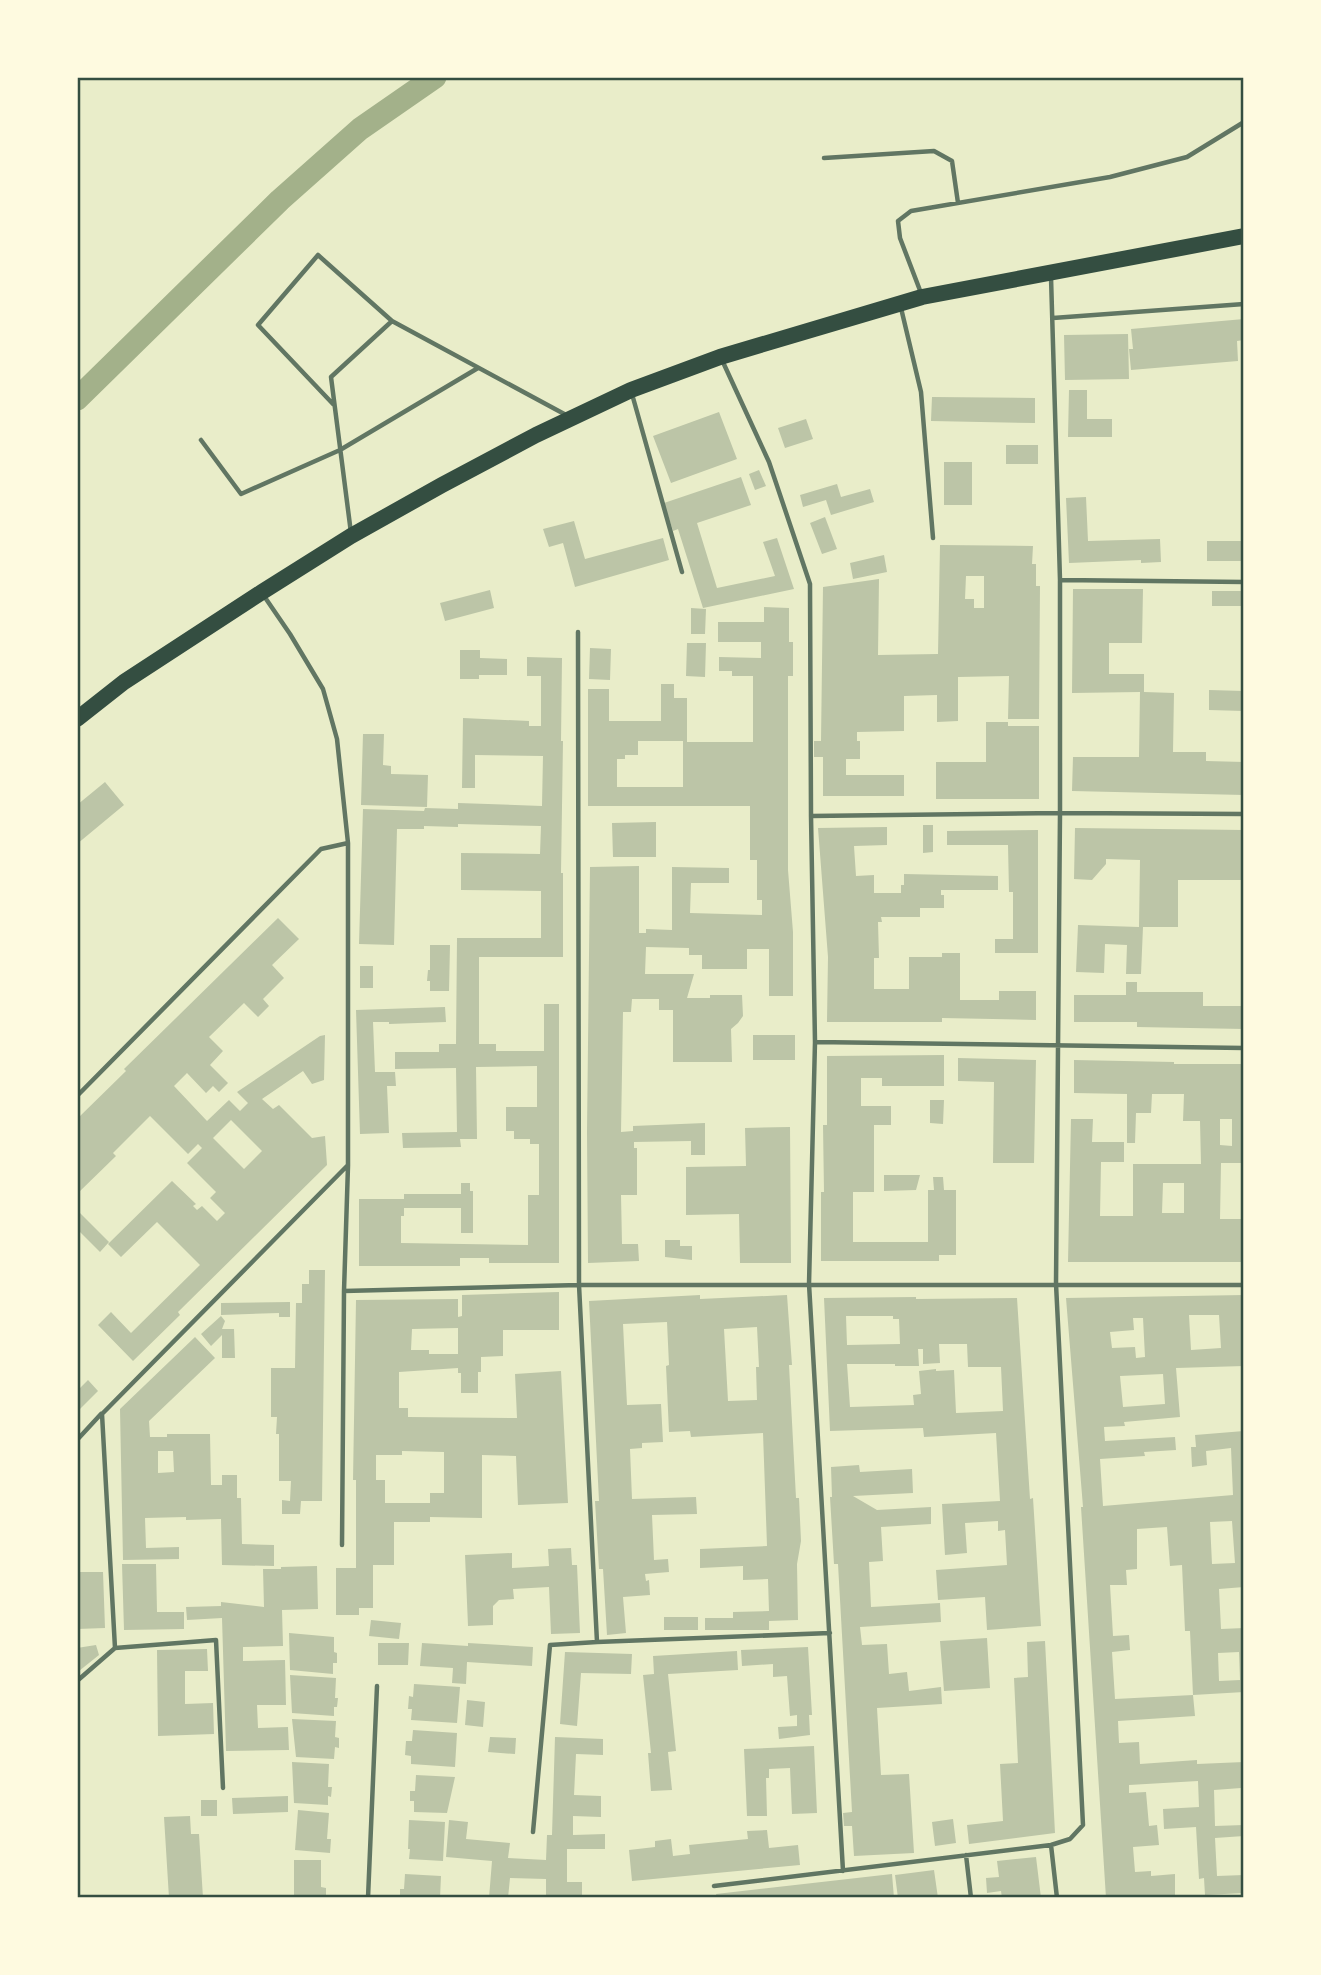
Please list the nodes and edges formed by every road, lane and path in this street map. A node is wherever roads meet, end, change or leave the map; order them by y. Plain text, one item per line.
1 (1244, 122) edge
2 (824, 158) dead end
3 (958, 202) junction
4 (1244, 236) edge
5 (1051, 271) junction
6 (922, 297) junction
7 (900, 303) junction
8 (1244, 304) edge
9 (1053, 318) junction
10 (392, 321) junction
11 (720, 357) junction
12 (478, 368) junction
13 (631, 390) junction
14 (335, 406) junction
15 (571, 418) junction
16 (201, 440) dead end
17 (340, 450) junction
18 (351, 536) junction
19 (933, 538) dead end
20 (682, 572) dead end
21 (1059, 580) junction
22 (1244, 582) edge
23 (262, 592) junction
24 (578, 632) dead end
25 (77, 719) edge
26 (1060, 813) junction
27 (1244, 814) edge
28 (811, 816) junction
29 (348, 842) junction
30 (815, 1042) junction
31 (1059, 1047) junction
32 (1244, 1048) edge
33 (77, 1096) edge
34 (348, 1166) junction
35 (809, 1284) junction
36 (1056, 1284) junction
37 (579, 1285) junction
38 (1244, 1285) edge
39 (344, 1291) junction
40 (102, 1414) junction
41 (77, 1440) edge
42 (342, 1545) dead end
43 (830, 1633) junction
44 (597, 1643) junction
45 (115, 1648) junction
46 (77, 1681) edge
47 (377, 1686) dead end
48 (223, 1788) dead end
49 (533, 1832) dead end
50 (1051, 1845) junction
51 (966, 1855) junction
52 (843, 1871) junction
53 (714, 1886) dead end
54 (368, 1898) edge
55 (971, 1898) edge
56 (1057, 1898) edge

1 - 3 lane
2 - 3 lane
3 - 6 lane
4 - 5 highway
5 - 6 highway
5 - 9 lane
6 - 7 highway
7 - 11 highway
7 - 19 lane
8 - 9 lane
9 - 21 lane
10 - 12 lane
10 - 14 lane
10 - 14 lane
11 - 13 highway
11 - 28 lane
12 - 15 lane
12 - 17 lane
13 - 15 highway
13 - 20 lane
14 - 17 lane
15 - 18 highway
16 - 17 lane
17 - 18 lane
18 - 23 highway
21 - 22 lane
21 - 26 lane
23 - 25 highway
23 - 29 lane
24 - 37 lane
26 - 27 lane
26 - 28 lane
26 - 31 lane
28 - 30 lane
29 - 33 lane
29 - 34 lane
30 - 31 lane
30 - 35 lane
31 - 32 lane
31 - 36 lane
34 - 39 lane
34 - 40 lane
35 - 36 lane
35 - 37 lane
35 - 43 lane
36 - 38 lane
36 - 50 lane
37 - 39 lane
37 - 44 lane
39 - 42 lane
40 - 41 lane
40 - 45 lane
43 - 44 lane
43 - 52 lane
44 - 49 lane
45 - 46 lane
45 - 48 lane
47 - 54 lane
50 - 51 lane
50 - 56 lane
51 - 52 lane
51 - 55 lane
52 - 53 lane

